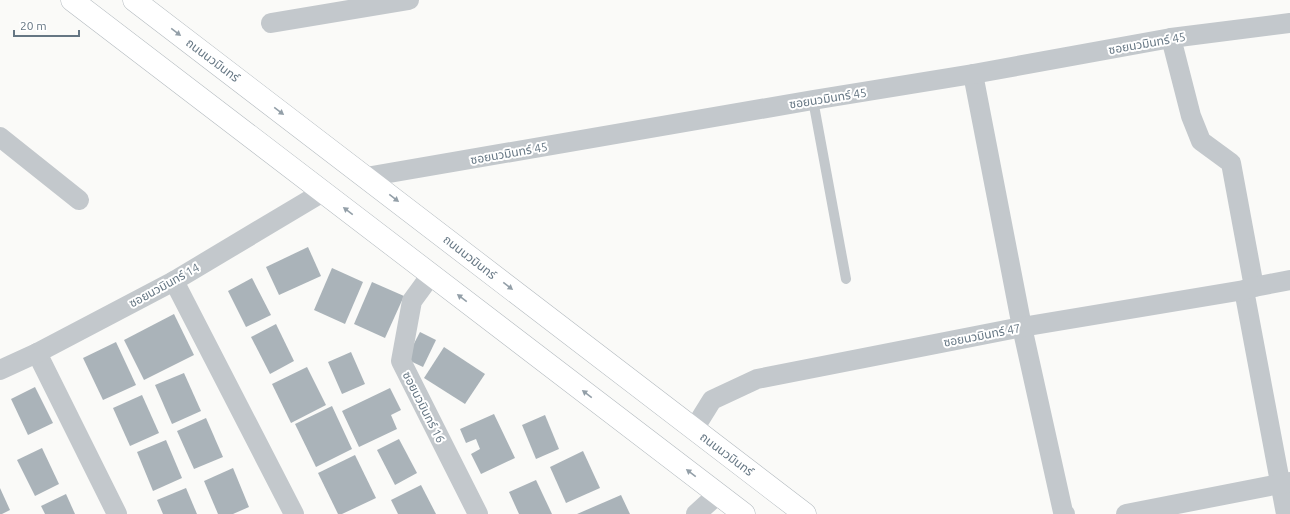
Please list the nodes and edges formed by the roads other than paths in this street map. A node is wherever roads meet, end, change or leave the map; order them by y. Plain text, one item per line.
1 (72, 0) edge
2 (134, 0) edge
3 (409, 0) edge
4 (96, 7) edge
5 (152, 7) edge
6 (271, 23) dead end
7 (1290, 23) edge
8 (1171, 38) junction
9 (974, 74) junction
10 (813, 100) junction
11 (0, 137) edge
12 (366, 178) junction
13 (323, 192) junction
14 (79, 200) dead end
15 (431, 275) junction
16 (846, 279) dead end
17 (1290, 280) edge
18 (174, 281) junction
19 (1249, 288) junction
20 (1022, 327) junction
21 (37, 352) junction
22 (1, 367) edge
23 (694, 429) junction
24 (1285, 483) edge
25 (718, 494) junction
26 (117, 514) edge
27 (294, 514) edge
28 (478, 514) edge
29 (696, 514) edge
30 (744, 514) edge
31 (806, 514) edge
32 (1066, 514) edge
33 (1126, 514) edge
34 (1286, 514) edge

1 - 4 main road
2 - 5 main road, ถนนนวมินทร์
3 - 6 street
4 - 13 main road
5 -> 12 main road, ถนนนวมินทร์
7 - 8 street, ซอยนวมินทร์ 45
8 - 9 street, ซอยนวมินทร์ 45
8 - 19 street
9 - 10 street, ซอยนวมินทร์ 45
9 - 20 street
10 - 12 street, ซอยนวมินทร์ 45
10 - 16 lane
11 - 14 street
12 -> 23 main road, ถนนนวมินทร์
15 -> 13 main road
13 - 18 street, ซอยนวมินทร์ 14
25 -> 15 main road
15 - 28 street, ซอยนวมินทร์ 16
17 - 19 street, ซอยนวมินทร์ 47
18 - 21 street, ซอยนวมินทร์ 14
18 - 27 street
19 - 20 street, ซอยนวมินทร์ 47
19 - 24 street
20 - 23 street, ซอยนวมินทร์ 47
20 - 32 street
21 - 22 street, ซอยนวมินทร์ 14
21 - 26 street
23 - 31 main road, ถนนนวมินทร์
24 - 33 street
24 - 34 street
25 - 29 street
25 - 30 main road

